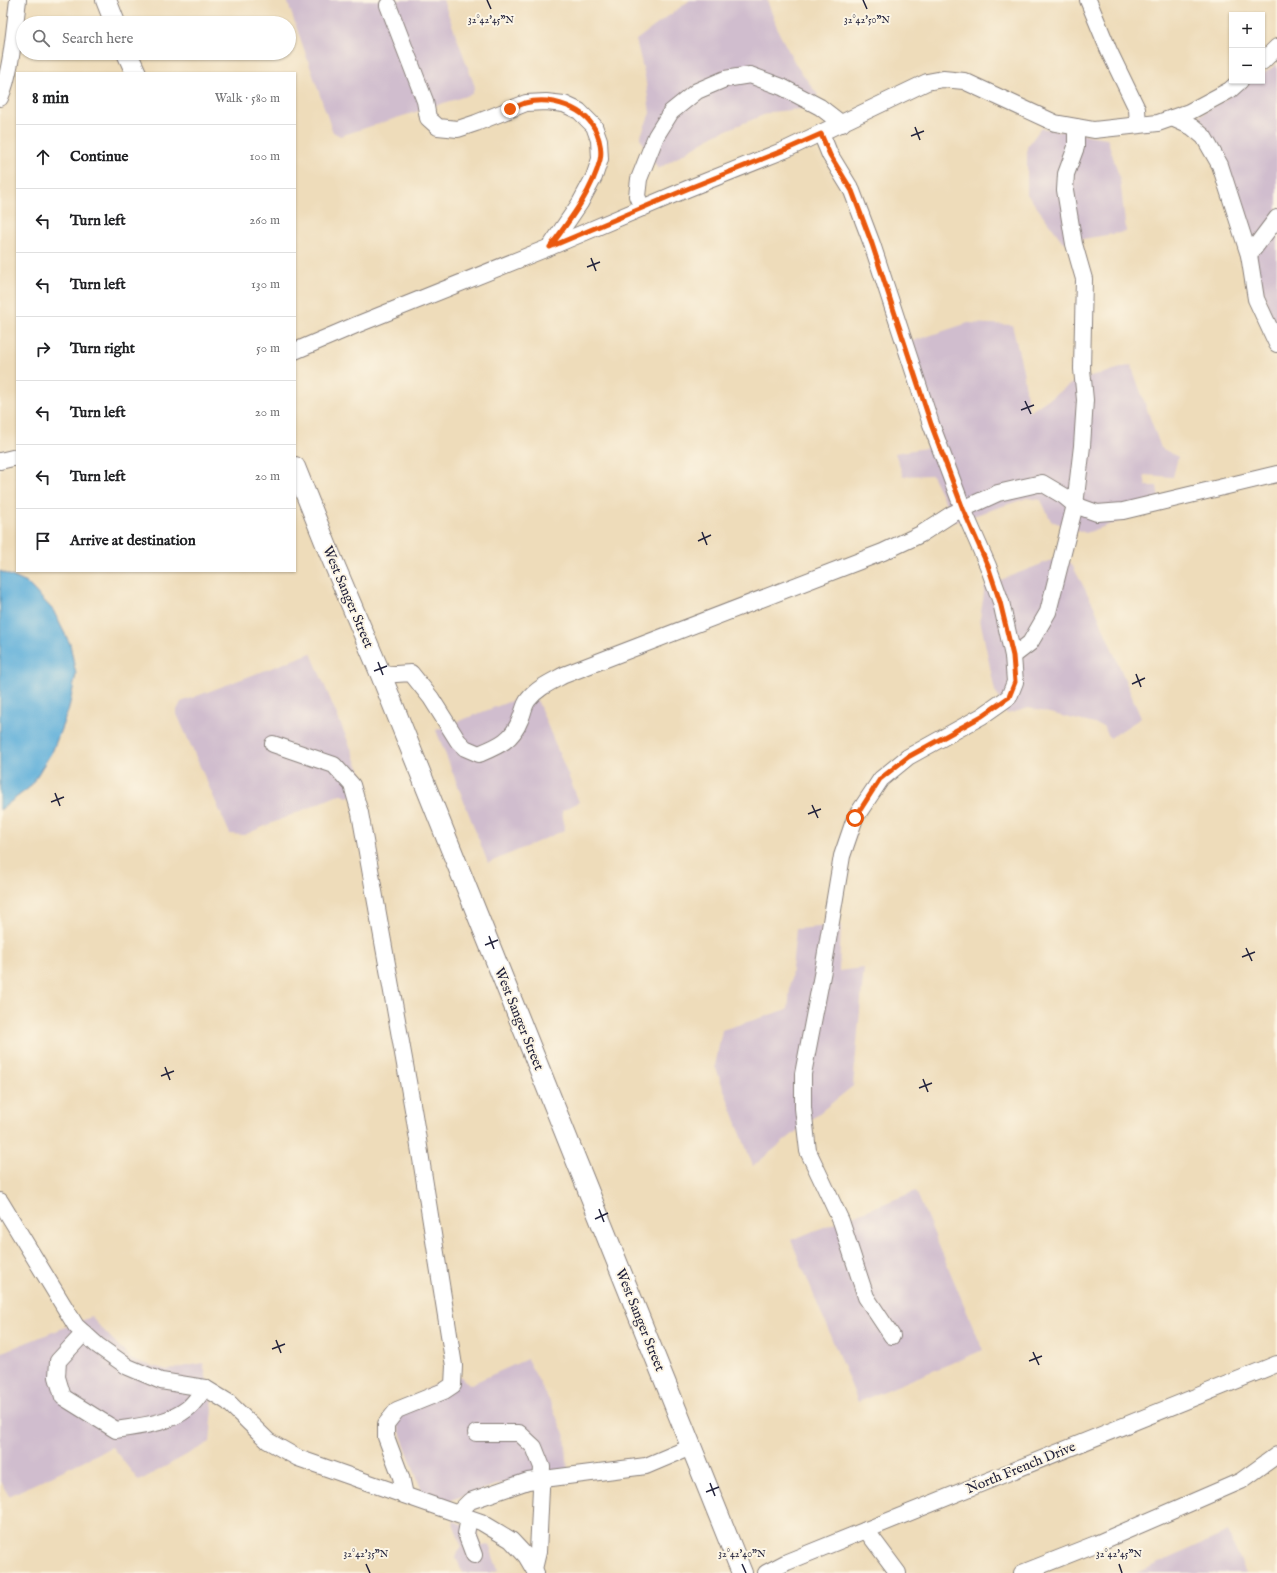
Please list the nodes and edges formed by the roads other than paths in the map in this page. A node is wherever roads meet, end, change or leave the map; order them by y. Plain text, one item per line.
1 (18, 0) edge
2 (106, 0) edge
3 (1088, 0) edge
4 (388, 5) dead end
5 (112, 16) edge
6 (1277, 48) edge
7 (1265, 59) edge
8 (131, 60) edge
9 (136, 72) edge
10 (1236, 84) edge
11 (0, 98) edge
12 (1172, 118) junction
13 (842, 124) junction
14 (1138, 125) junction
15 (1076, 127) junction
16 (821, 134) junction
17 (642, 208) junction
18 (1277, 218) edge
19 (550, 247) junction
20 (1249, 255) junction
21 (1277, 344) edge
22 (296, 351) edge
23 (16, 457) edge
24 (0, 461) edge
25 (296, 470) edge
26 (1277, 474) edge
27 (1075, 505) junction
28 (963, 509) junction
29 (1013, 656) junction
30 (381, 675) junction
31 (273, 744) dead end
32 (0, 1201) edge
33 (84, 1333) junction
34 (892, 1336) dead end
35 (1277, 1364) edge
36 (205, 1388) junction
37 (476, 1433) dead end
38 (691, 1447) junction
39 (1277, 1455) edge
40 (540, 1479) junction
41 (405, 1495) junction
42 (464, 1515) junction
43 (866, 1530) junction
44 (474, 1555) dead end
45 (535, 1571) edge
46 (741, 1573) edge
47 (766, 1573) edge
48 (898, 1573) edge
49 (1022, 1573) edge

1 - 11 street
2 - 5 main road
3 - 14 street
4 - 19 street
6 - 7 street
8 - 9 main road
10 - 12 street
12 - 14 street
12 - 20 street
13 - 15 street
13 - 16 street
13 - 17 street
14 - 15 street
15 - 27 street
16 - 17 street
16 - 28 street
17 - 19 street
18 - 20 street
19 - 22 street
20 - 21 street
23 - 24 street
25 - 30 main road, West Sanger Street
26 - 27 street
27 - 28 street
27 - 29 street
28 - 29 street
28 - 30 street
29 - 34 street
30 - 38 main road, West Sanger Street
31 - 41 street
32 - 33 street
33 - 36 street
33 - 36 street
35 - 43 street, North French Drive
36 - 41 street
37 - 40 street
38 - 40 street
38 - 46 main road, West Sanger Street
39 - 49 street
40 - 42 street
40 - 45 street
41 - 42 street
42 - 44 street
42 - 45 street
43 - 47 street, North French Drive
43 - 48 street

